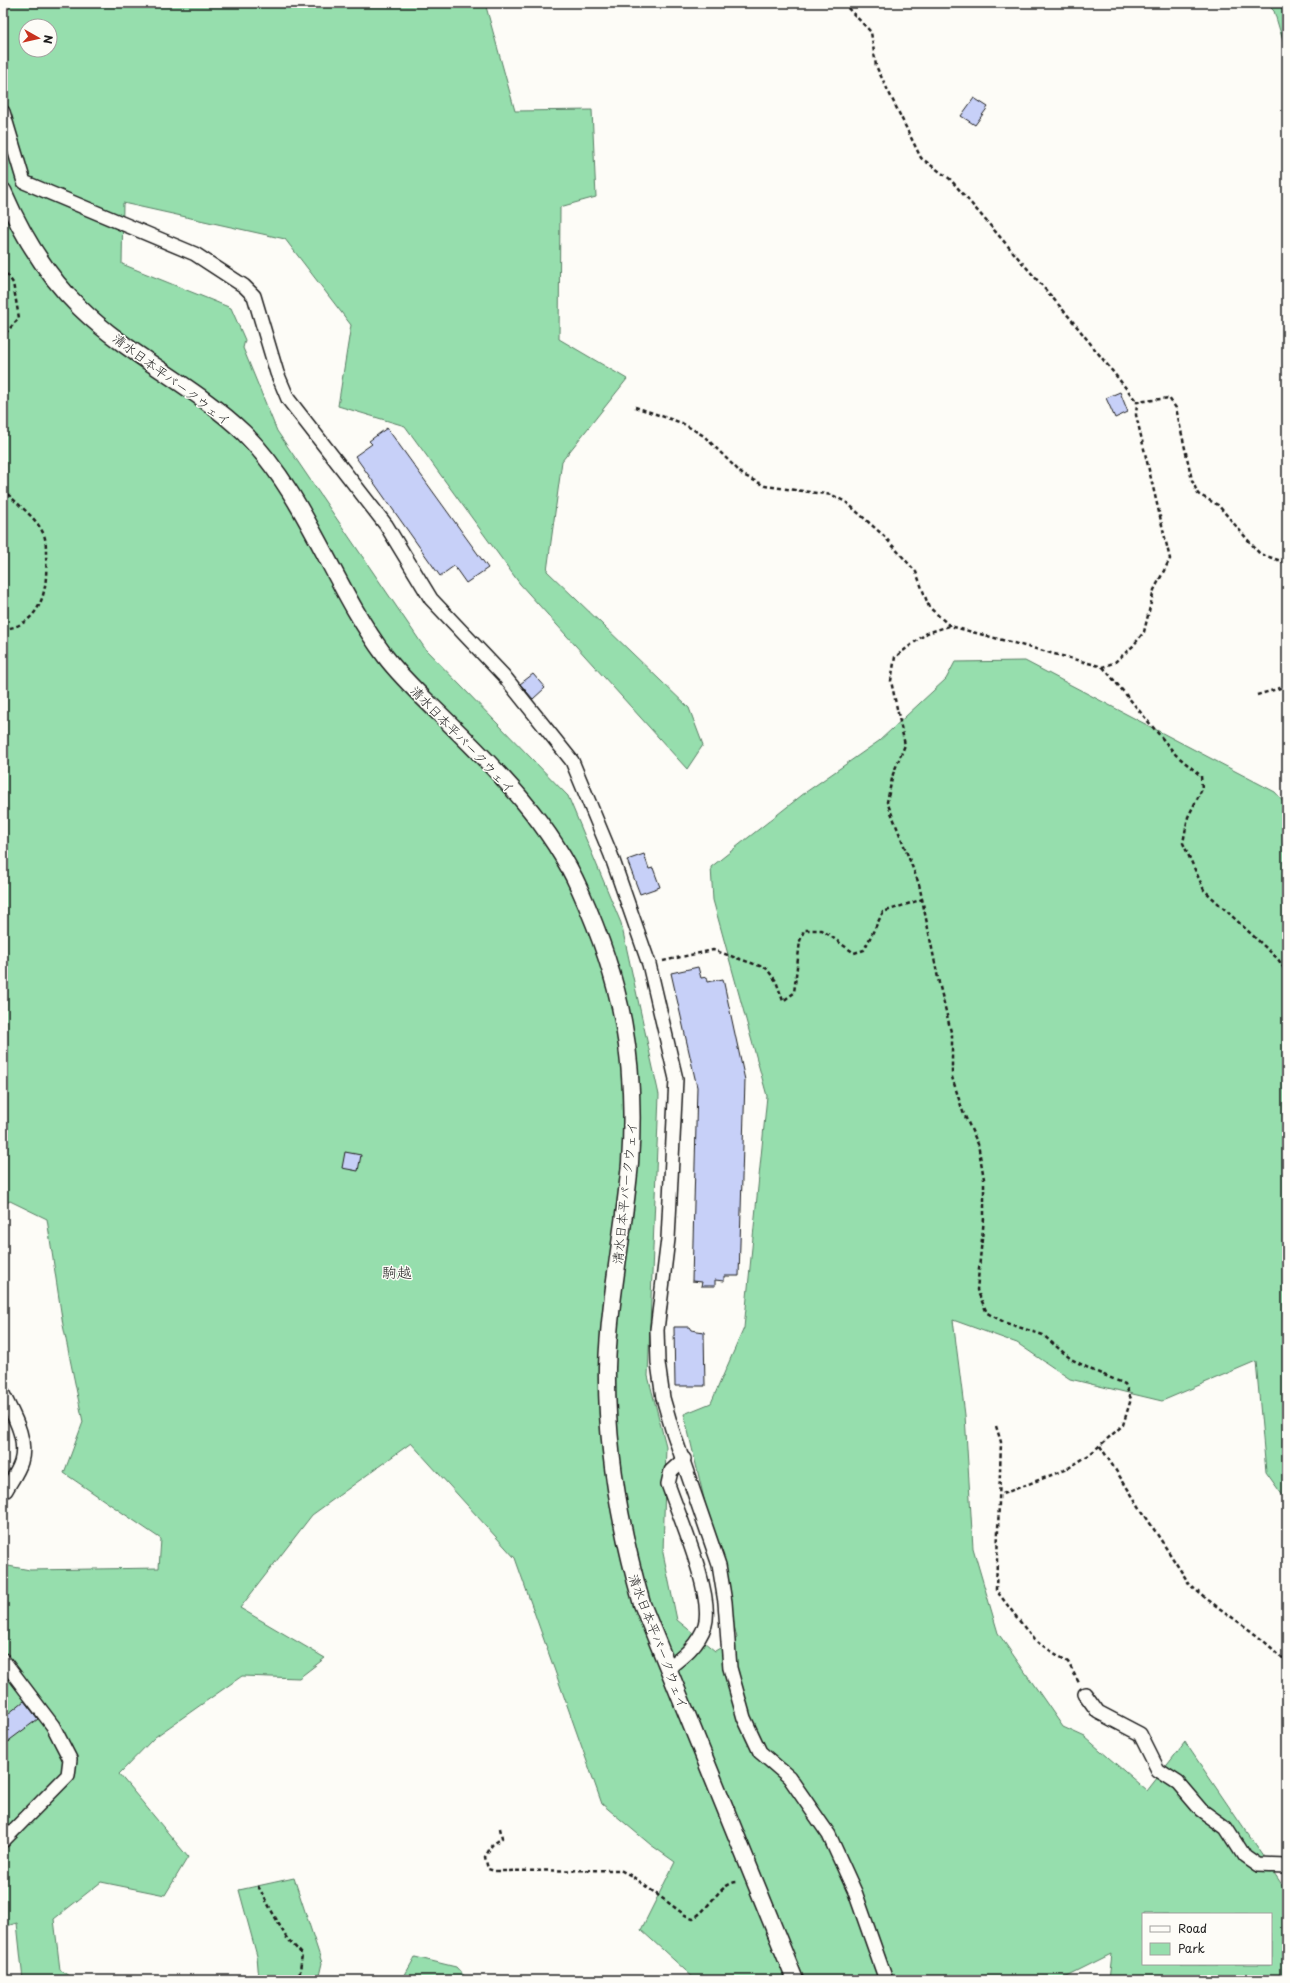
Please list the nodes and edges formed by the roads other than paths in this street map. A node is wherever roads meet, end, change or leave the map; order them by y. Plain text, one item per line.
1 (3, 112) edge
2 (3, 191) edge
3 (3, 1394) edge
4 (684, 1458) junction
5 (3, 1492) edge
6 (3, 1660) edge
7 (668, 1668) junction
8 (1085, 1694) road end
9 (3, 1841) edge
10 (1287, 1866) edge
11 (795, 1980) edge
12 (886, 1980) edge

1 - 4 street
2 - 7 street, 清水日本平パークウェイ
3 - 5 street
4 - 7 street
4 - 12 street
6 - 9 street
7 - 11 street, 清水日本平パークウェイ
8 - 10 street

